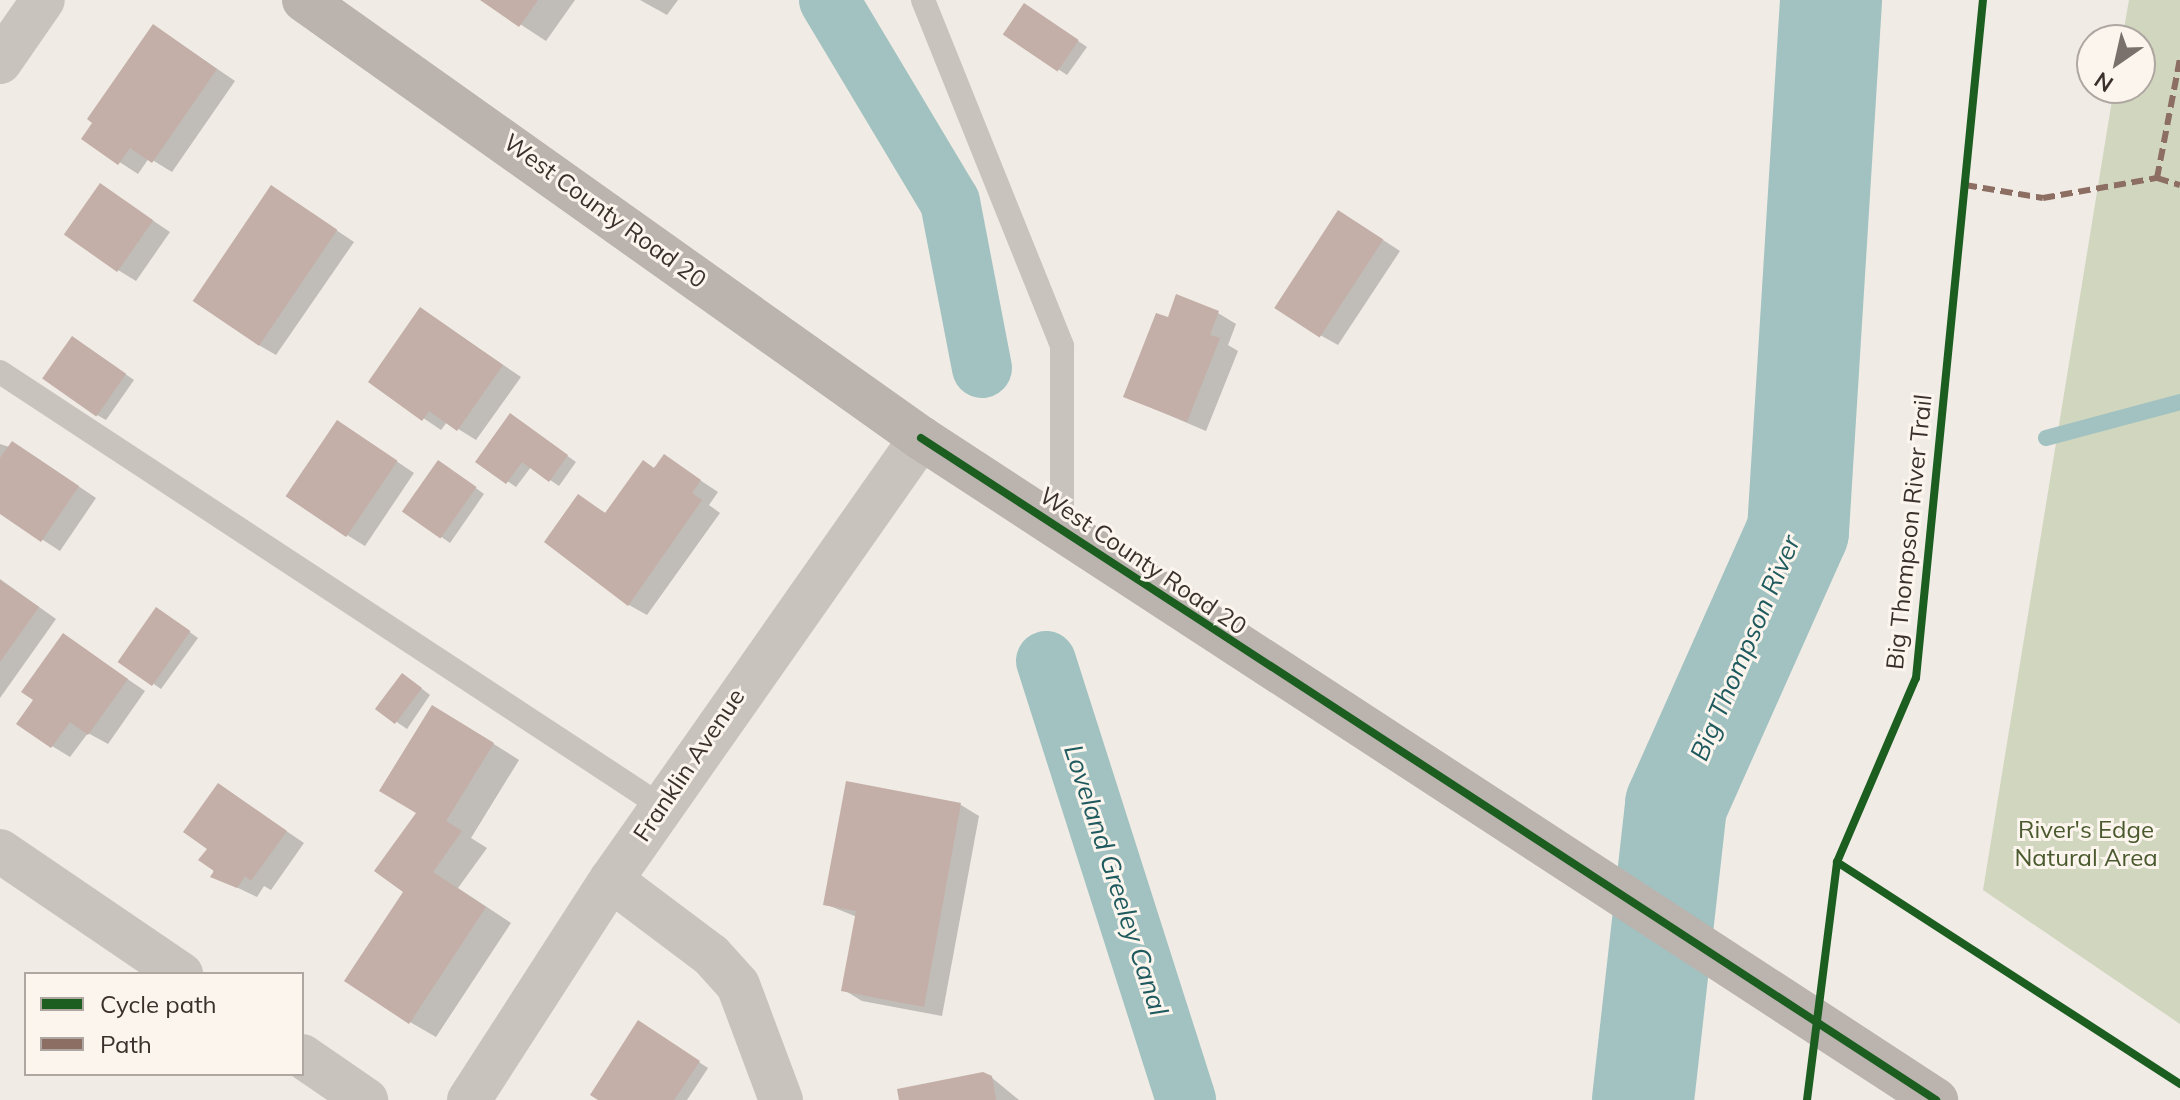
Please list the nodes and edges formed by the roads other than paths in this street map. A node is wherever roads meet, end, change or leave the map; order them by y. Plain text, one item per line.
1 (43, 0) edge
2 (304, 0) edge
3 (923, 0) edge
4 (0, 62) edge
5 (0, 372) edge
6 (921, 438) junction
7 (1062, 532) junction
8 (661, 806) junction
9 (0, 851) edge
10 (611, 880) junction
11 (178, 972) edge
12 (304, 1057) edge
13 (366, 1100) edge
14 (469, 1100) edge
15 (781, 1100) edge
16 (1936, 1100) edge

1 - 4 street
2 - 6 main road, West County Road 20
3 - 7 lane
5 - 8 lane
6 - 7 main road, West County Road 20
6 - 8 street, Franklin Avenue
7 - 16 main road, West County Road 20
8 - 10 street, Franklin Avenue
9 - 11 street
10 - 14 street, Franklin Avenue
10 - 15 street
12 - 13 street

